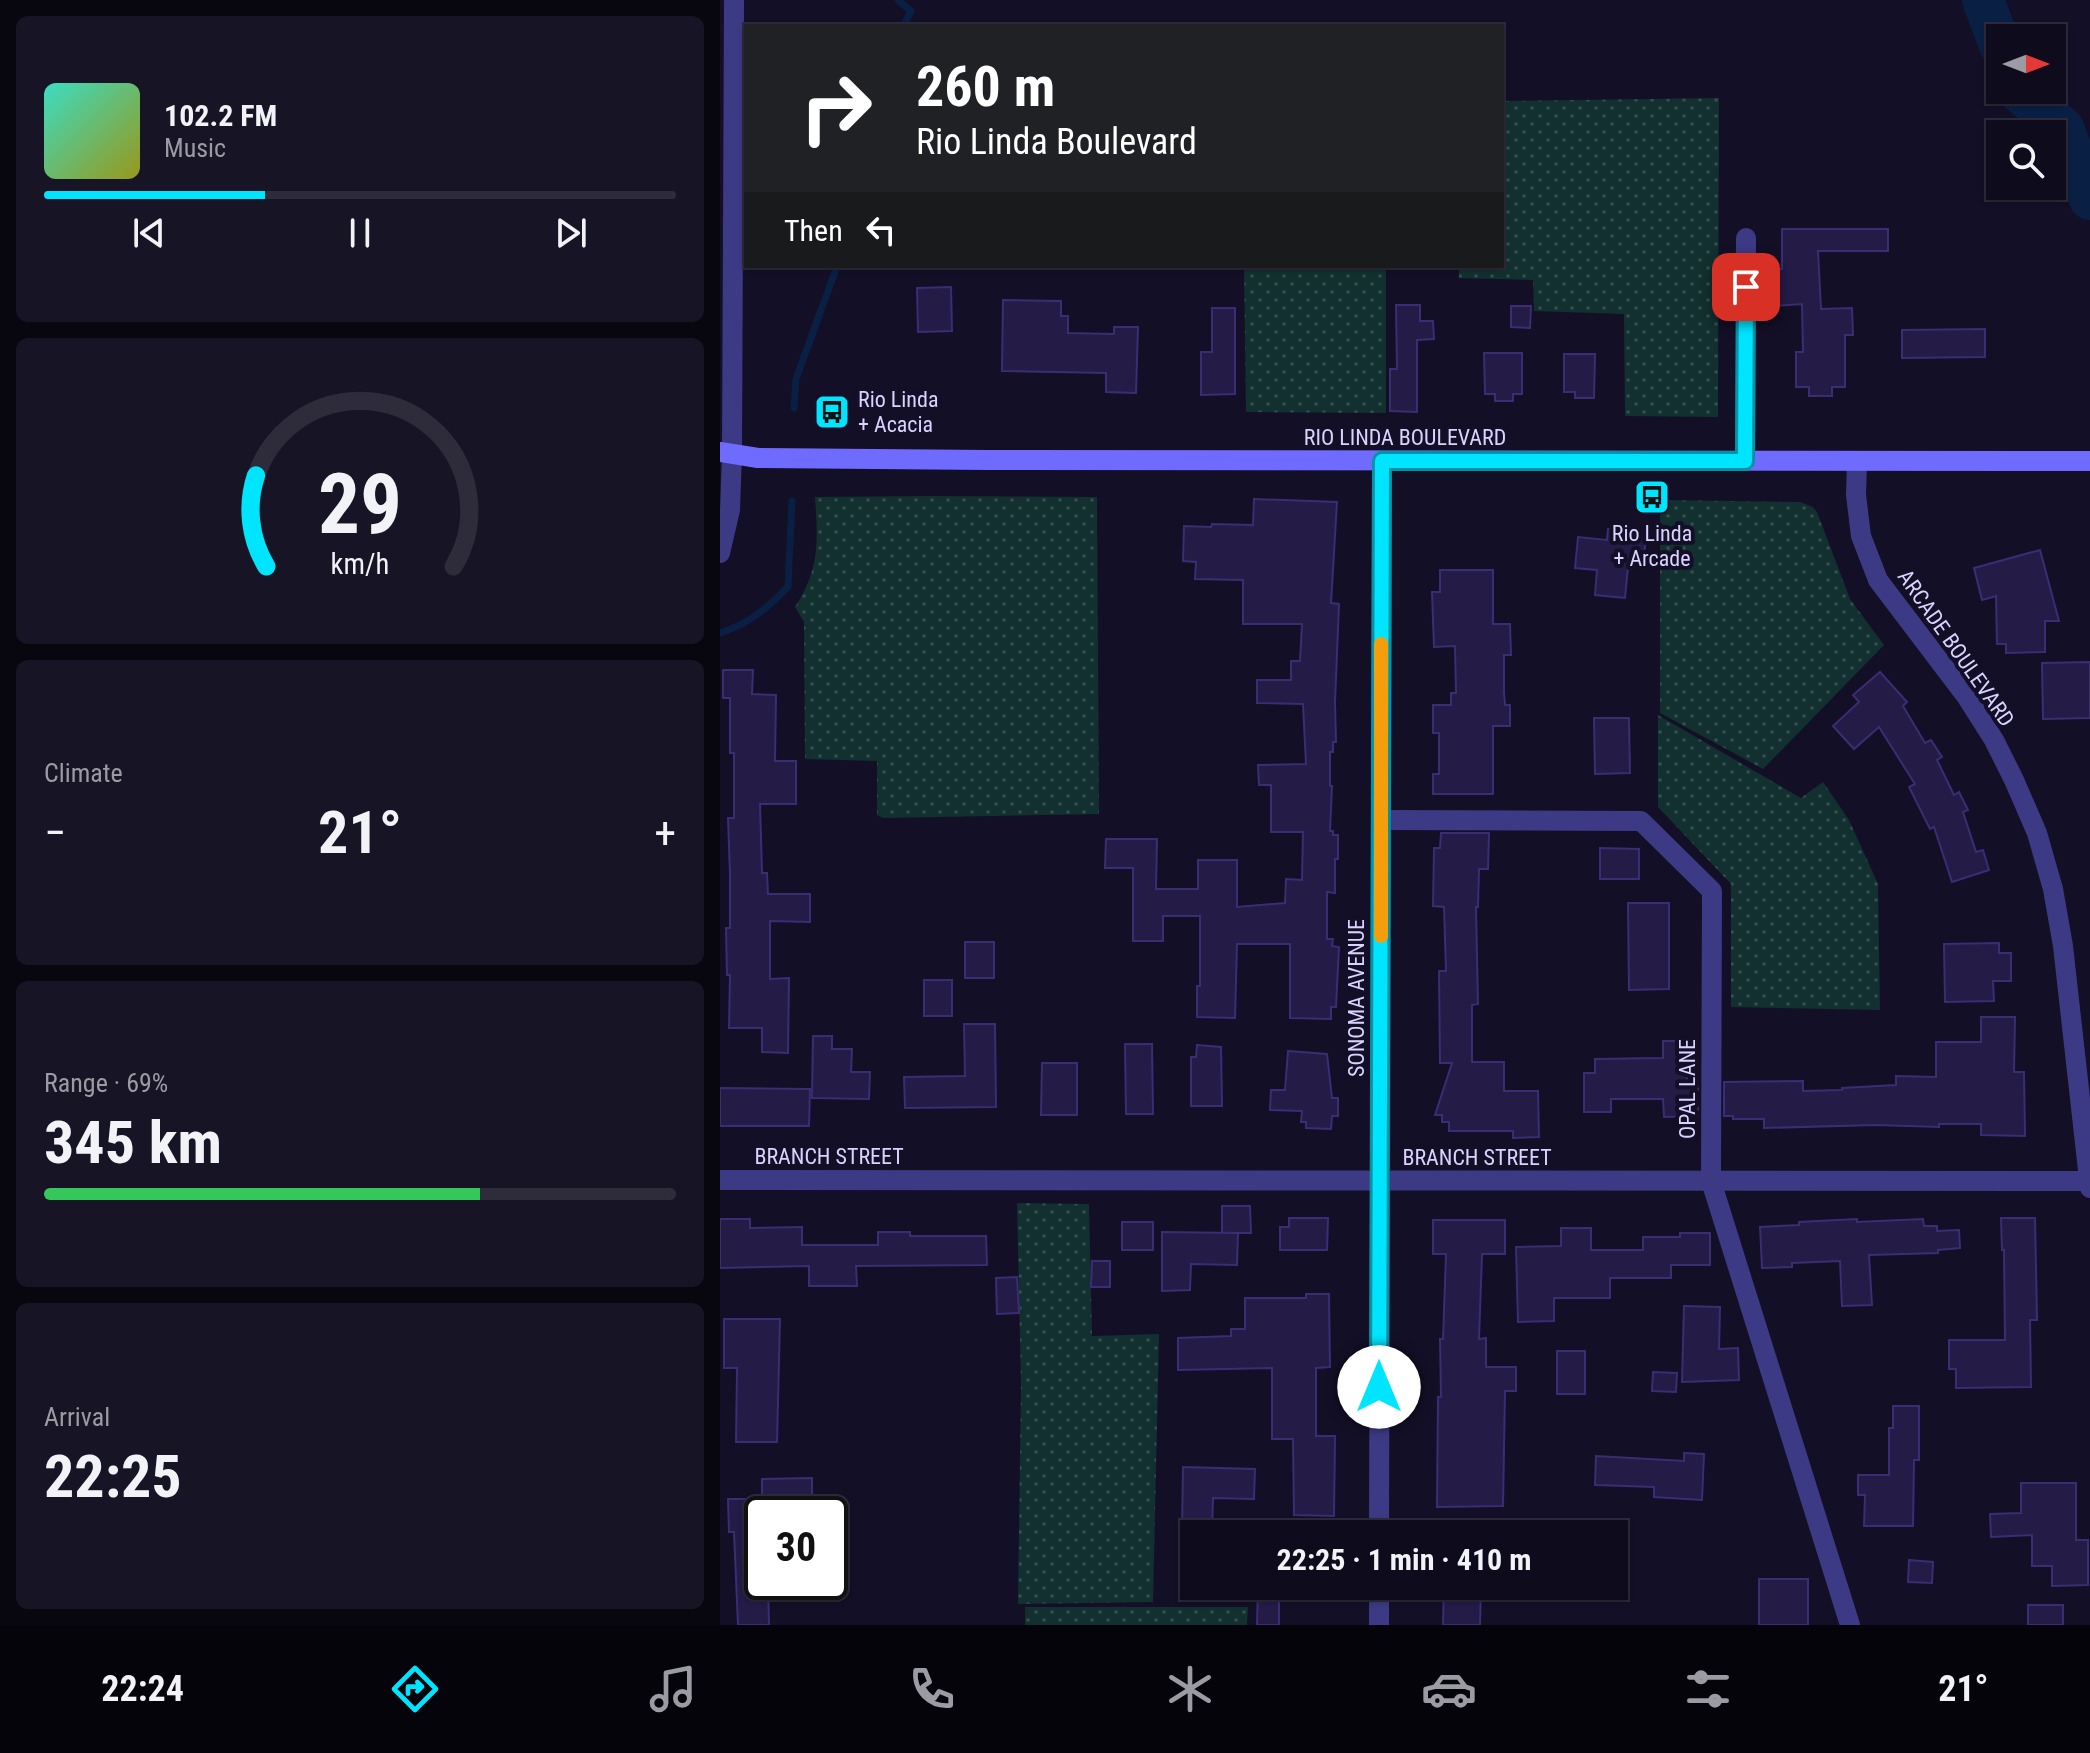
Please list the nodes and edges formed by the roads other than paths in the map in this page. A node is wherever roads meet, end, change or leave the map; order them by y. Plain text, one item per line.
1 (734, 0) edge
2 (1746, 238) dead end
3 (726, 453) edge
4 (1382, 461) junction
5 (1745, 461) junction
6 (1857, 461) junction
7 (2090, 461) edge
8 (720, 553) edge
9 (1381, 820) junction
10 (720, 1180) edge
11 (1380, 1180) junction
12 (1711, 1181) junction
13 (2089, 1181) edge
14 (2090, 1188) edge
15 (1379, 1520) edge
16 (1379, 1600) edge
17 (1379, 1625) edge
18 (1850, 1625) edge

1 - 3 street
2 - 5 street
3 - 4 main road, RIO LINDA BOULEVARD
3 - 8 street
4 - 5 main road, RIO LINDA BOULEVARD
4 - 9 street, SONOMA AVENUE
5 - 6 main road, RIO LINDA BOULEVARD
6 - 7 main road, RIO LINDA BOULEVARD
6 - 13 street, ARCADE BOULEVARD
9 - 11 street, SONOMA AVENUE
9 - 12 street, OPAL LANE
10 - 11 street, BRANCH STREET
11 - 12 street, BRANCH STREET
11 - 15 street, SONOMA AVENUE
12 - 13 street, BRANCH STREET
12 - 18 street, OPAL LANE
13 - 14 street, ARCADE BOULEVARD
16 - 17 street

